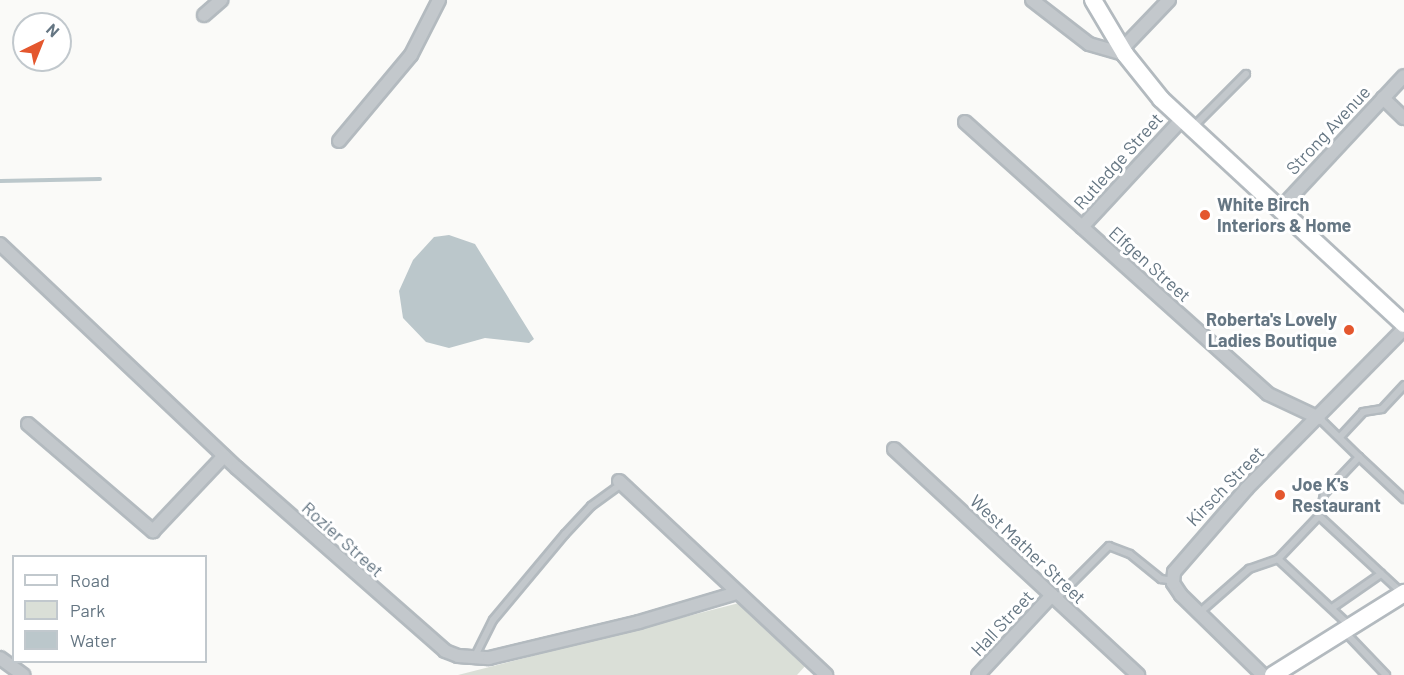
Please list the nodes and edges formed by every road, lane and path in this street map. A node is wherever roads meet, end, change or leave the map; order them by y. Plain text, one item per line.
1 (221, 0) edge
2 (439, 0) edge
3 (1032, 0) edge
4 (1093, 0) edge
5 (1169, 0) edge
6 (204, 15) dead end
7 (1123, 51) junction
8 (1246, 74) dead end
9 (1404, 76) edge
10 (1383, 98) junction
11 (1404, 118) edge
12 (965, 122) dead end
13 (1186, 124) junction
14 (339, 141) dead end
15 (1279, 210) junction
16 (1082, 227) junction
17 (0, 244) edge
18 (1404, 324) edge
19 (1404, 329) edge
20 (1404, 385) edge
21 (1319, 418) junction
22 (28, 424) dead end
23 (1340, 438) junction
24 (894, 449) dead end
25 (224, 456) junction
26 (1359, 457) junction
27 (620, 483) joint
28 (1404, 499) edge
29 (1319, 516) junction
30 (1278, 559) junction
31 (1381, 574) junction
32 (1173, 581) junction
33 (736, 592) junction
34 (1054, 597) junction
35 (1402, 597) edge
36 (1332, 609) junction
37 (1199, 613) junction
38 (1347, 628) junction
39 (0, 658) edge
40 (473, 658) junction
41 (22, 675) edge
42 (826, 675) edge
43 (978, 675) edge
44 (1138, 675) edge
45 (1263, 675) edge
46 (1273, 675) edge
47 (1386, 675) edge

1 - 6 street
2 - 14 street
3 - 7 street
4 - 7 street
5 - 7 street
7 - 13 street
8 - 13 lane
9 - 10 street, Strong Avenue
10 - 11 street
10 - 15 street, Strong Avenue
12 - 16 street, Elfgen Street
13 - 15 street
13 - 16 street, Rutledge Street
15 - 18 street
16 - 21 street, Elfgen Street
17 - 25 street, Rozier Street
19 - 21 street, Kirsch Street
20 - 23 lane
21 - 23 lane
21 - 32 street, Kirsch Street
22 - 25 street
23 - 26 lane
24 - 34 street, West Mather Street
25 - 40 street, Rozier Street
26 - 28 lane
26 - 29 lane
27 - 33 street
27 - 40 lane
29 - 30 lane
29 - 31 lane
30 - 36 lane
30 - 37 lane
31 - 35 lane
31 - 36 lane
32 - 34 lane
32 - 37 street
33 - 40 street, Rozier Street
33 - 42 street
34 - 43 street, Hall Street
34 - 44 street, West Mather Street
35 - 38 street
36 - 38 lane
37 - 45 street
38 - 46 street
38 - 47 lane
39 - 41 street

